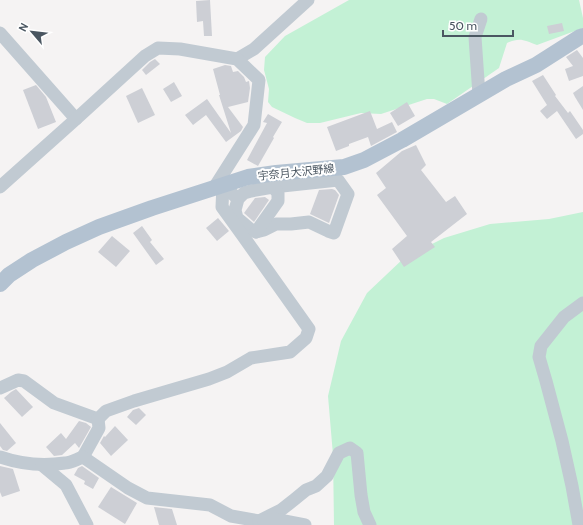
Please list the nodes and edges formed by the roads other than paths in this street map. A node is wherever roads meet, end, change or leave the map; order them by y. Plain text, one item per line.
1 (308, 0) edge
2 (481, 19) dead end
3 (0, 33) edge
4 (583, 36) edge
5 (238, 59) junction
6 (479, 95) junction
7 (76, 120) junction
8 (0, 186) edge
9 (218, 186) junction
10 (273, 187) junction
11 (238, 199) junction
12 (256, 232) junction
13 (0, 284) edge
14 (583, 303) edge
15 (0, 388) edge
16 (98, 419) junction
17 (83, 457) junction
18 (0, 458) edge
19 (42, 465) junction
20 (260, 523) edge
21 (87, 525) edge
22 (305, 525) edge
23 (370, 525) edge
24 (578, 525) edge

1 - 5 street
2 - 6 street
3 - 7 street
4 - 6 main road, 宇奈月大沢野線
5 - 7 street
5 - 9 street
6 - 9 main road, 宇奈月大沢野線
7 - 8 street
9 - 11 street
9 - 13 main road, 宇奈月大沢野線
9 - 16 street
10 - 11 street
10 - 12 street
10 - 12 street
11 - 12 street
14 - 24 street
15 - 16 street
16 - 17 street
17 - 19 street
17 - 20 street
18 - 19 street
19 - 21 street
20 - 22 street
20 - 23 street

